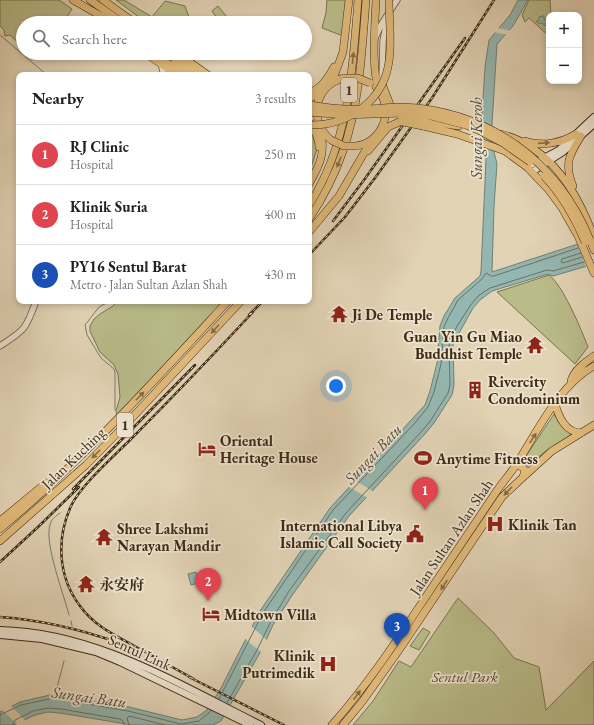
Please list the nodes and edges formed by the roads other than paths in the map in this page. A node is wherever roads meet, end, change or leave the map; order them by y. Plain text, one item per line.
1 (68, 0) edge
2 (73, 0) edge
3 (82, 0) edge
4 (90, 0) edge
5 (101, 0) edge
6 (349, 0) edge
7 (358, 0) edge
8 (366, 0) edge
9 (376, 0) edge
10 (389, 0) edge
11 (397, 0) edge
12 (390, 11) junction
13 (92, 16) edge
14 (102, 16) edge
15 (104, 16) edge
16 (114, 16) edge
17 (125, 16) edge
18 (375, 38) junction
19 (343, 52) junction
20 (155, 60) edge
21 (164, 60) edge
22 (166, 60) edge
23 (178, 60) edge
24 (188, 60) edge
25 (161, 64) junction
26 (163, 72) edge
27 (173, 72) edge
28 (178, 72) edge
29 (184, 72) edge
30 (196, 72) edge
31 (204, 72) edge
32 (332, 82) junction
33 (380, 87) junction
34 (312, 92) edge
35 (321, 95) junction
36 (312, 96) edge
37 (385, 102) junction
38 (312, 106) edge
39 (391, 107) junction
40 (312, 112) edge
41 (594, 116) edge
42 (312, 118) edge
43 (401, 120) junction
44 (319, 124) junction
45 (424, 124) junction
46 (594, 124) edge
47 (312, 126) edge
48 (312, 127) edge
49 (382, 127) junction
50 (578, 135) junction
51 (509, 136) junction
52 (371, 140) junction
53 (547, 159) junction
54 (360, 160) junction
55 (316, 170) junction
56 (530, 170) junction
57 (312, 178) edge
58 (577, 198) junction
59 (312, 199) edge
60 (312, 214) edge
61 (312, 228) edge
62 (593, 236) edge
63 (594, 250) edge
64 (594, 266) edge
65 (594, 273) edge
66 (35, 304) edge
67 (225, 304) edge
68 (238, 304) edge
69 (0, 346) edge
70 (594, 356) edge
71 (594, 366) edge
72 (571, 383) junction
73 (555, 404) junction
74 (594, 425) edge
75 (581, 433) junction
76 (80, 457) junction
77 (515, 465) junction
78 (523, 476) junction
79 (498, 502) junction
80 (0, 521) edge
81 (0, 529) edge
82 (0, 542) edge
83 (457, 551) junction
84 (0, 630) edge
85 (0, 635) edge
86 (250, 725) edge
87 (261, 725) edge
88 (332, 725) edge
89 (343, 725) edge

1 - 13 main road
2 - 14 main road
3 - 15 main road
4 - 16 main road
5 - 17 main road
6 - 19 main road
59 -> 7 main road, 1
8 -> 60 main road, 1
9 - 18 main road
10 - 47 main road, bridge
11 - 12 street
12 - 18 street
12 - 33 street
18 - 33 main road
19 - 32 main road
19 - 34 main road
20 - 25 main road
21 - 28 main road
22 - 29 main road
23 - 30 main road
24 - 31 main road
25 - 26 street
25 - 27 main road
32 - 33 main road, bridge
32 - 35 main road
33 - 37 main road
33 - 39 main road
35 - 36 main road
35 - 44 main road
37 - 39 main road
37 - 49 main road
38 - 63 main road, bridge
39 - 43 main road
40 - 64 main road, bridge
41 - 50 main road
42 - 44 main road
43 - 45 main road, bridge
43 - 49 main road
43 - 54 main road
44 - 52 main road, bridge
44 - 55 main road
45 - 51 main road, bridge
45 - 56 main road
46 - 50 main road
48 - 55 main road
49 - 52 main road
51 -> 50 main road
50 - 53 main road
50 - 58 main road
51 - 53 main road
52 - 54 main road
53 - 56 main road
53 - 58 main road
54 - 61 main road
55 - 57 main road
56 - 65 main road
58 - 62 main road
66 - 69 street
76 -> 67 main road, Jalan Kuching / 1
68 -> 82 main road, Jalan Kuching / 1
70 - 72 main road
71 - 72 main road, Jalan Sultan Azlan Shah
72 - 73 main road, Jalan Sultan Azlan Shah
73 - 75 main road
77 -> 73 main road, Jalan Sultan Azlan Shah
74 - 75 main road, Jalan Sultan Azlan Shah
75 - 78 main road, Jalan Sultan Azlan Shah
76 - 80 main road
76 - 81 main road, Jalan Kuching / 1
77 - 78 main road
77 - 83 main road, Jalan Sultan Azlan Shah
78 -> 79 main road, Jalan Sultan Azlan Shah
79 - 83 main road
79 -> 89 main road, Jalan Sultan Azlan Shah
88 -> 83 main road, Jalan Sultan Azlan Shah
84 - 87 main road, Sentul Link
85 - 86 main road, Sentul Link

